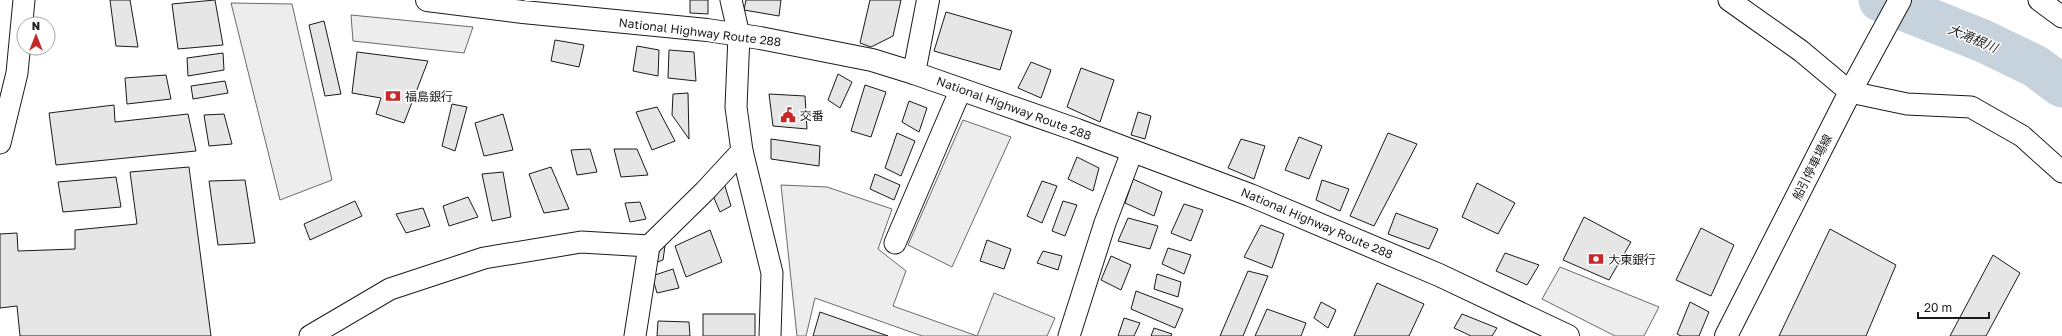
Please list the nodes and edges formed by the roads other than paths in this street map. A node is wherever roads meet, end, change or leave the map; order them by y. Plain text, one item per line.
1 (24, 0) edge
2 (427, 0) edge
3 (731, 0) edge
4 (928, 0) edge
5 (1729, 0) edge
6 (1900, 0) edge
7 (2039, 0) edge
8 (2062, 17) edge
9 (739, 35) junction
10 (914, 73) junction
11 (961, 89) junction
12 (1850, 92) junction
13 (0, 143) edge
14 (742, 151) junction
15 (1132, 152) junction
16 (2062, 172) edge
17 (895, 243) dead end
18 (649, 246) junction
19 (310, 336) edge
20 (635, 336) edge
21 (770, 336) edge
22 (1069, 336) edge
23 (1568, 336) edge
24 (1726, 336) edge

1 - 13 street
2 - 9 main road, National Highway Route 288
3 - 9 street
4 - 10 main road
5 - 12 street
6 - 12 main road, 船引停車場線
7 - 8 street
9 - 10 main road, National Highway Route 288
9 - 14 street
10 - 11 main road, National Highway Route 288
11 - 15 main road, National Highway Route 288
11 - 17 street
12 - 16 street
12 - 24 main road, 船引停車場線
14 - 18 street
14 - 21 street
15 - 22 street
15 - 23 main road, National Highway Route 288
18 - 19 street
18 - 20 street

